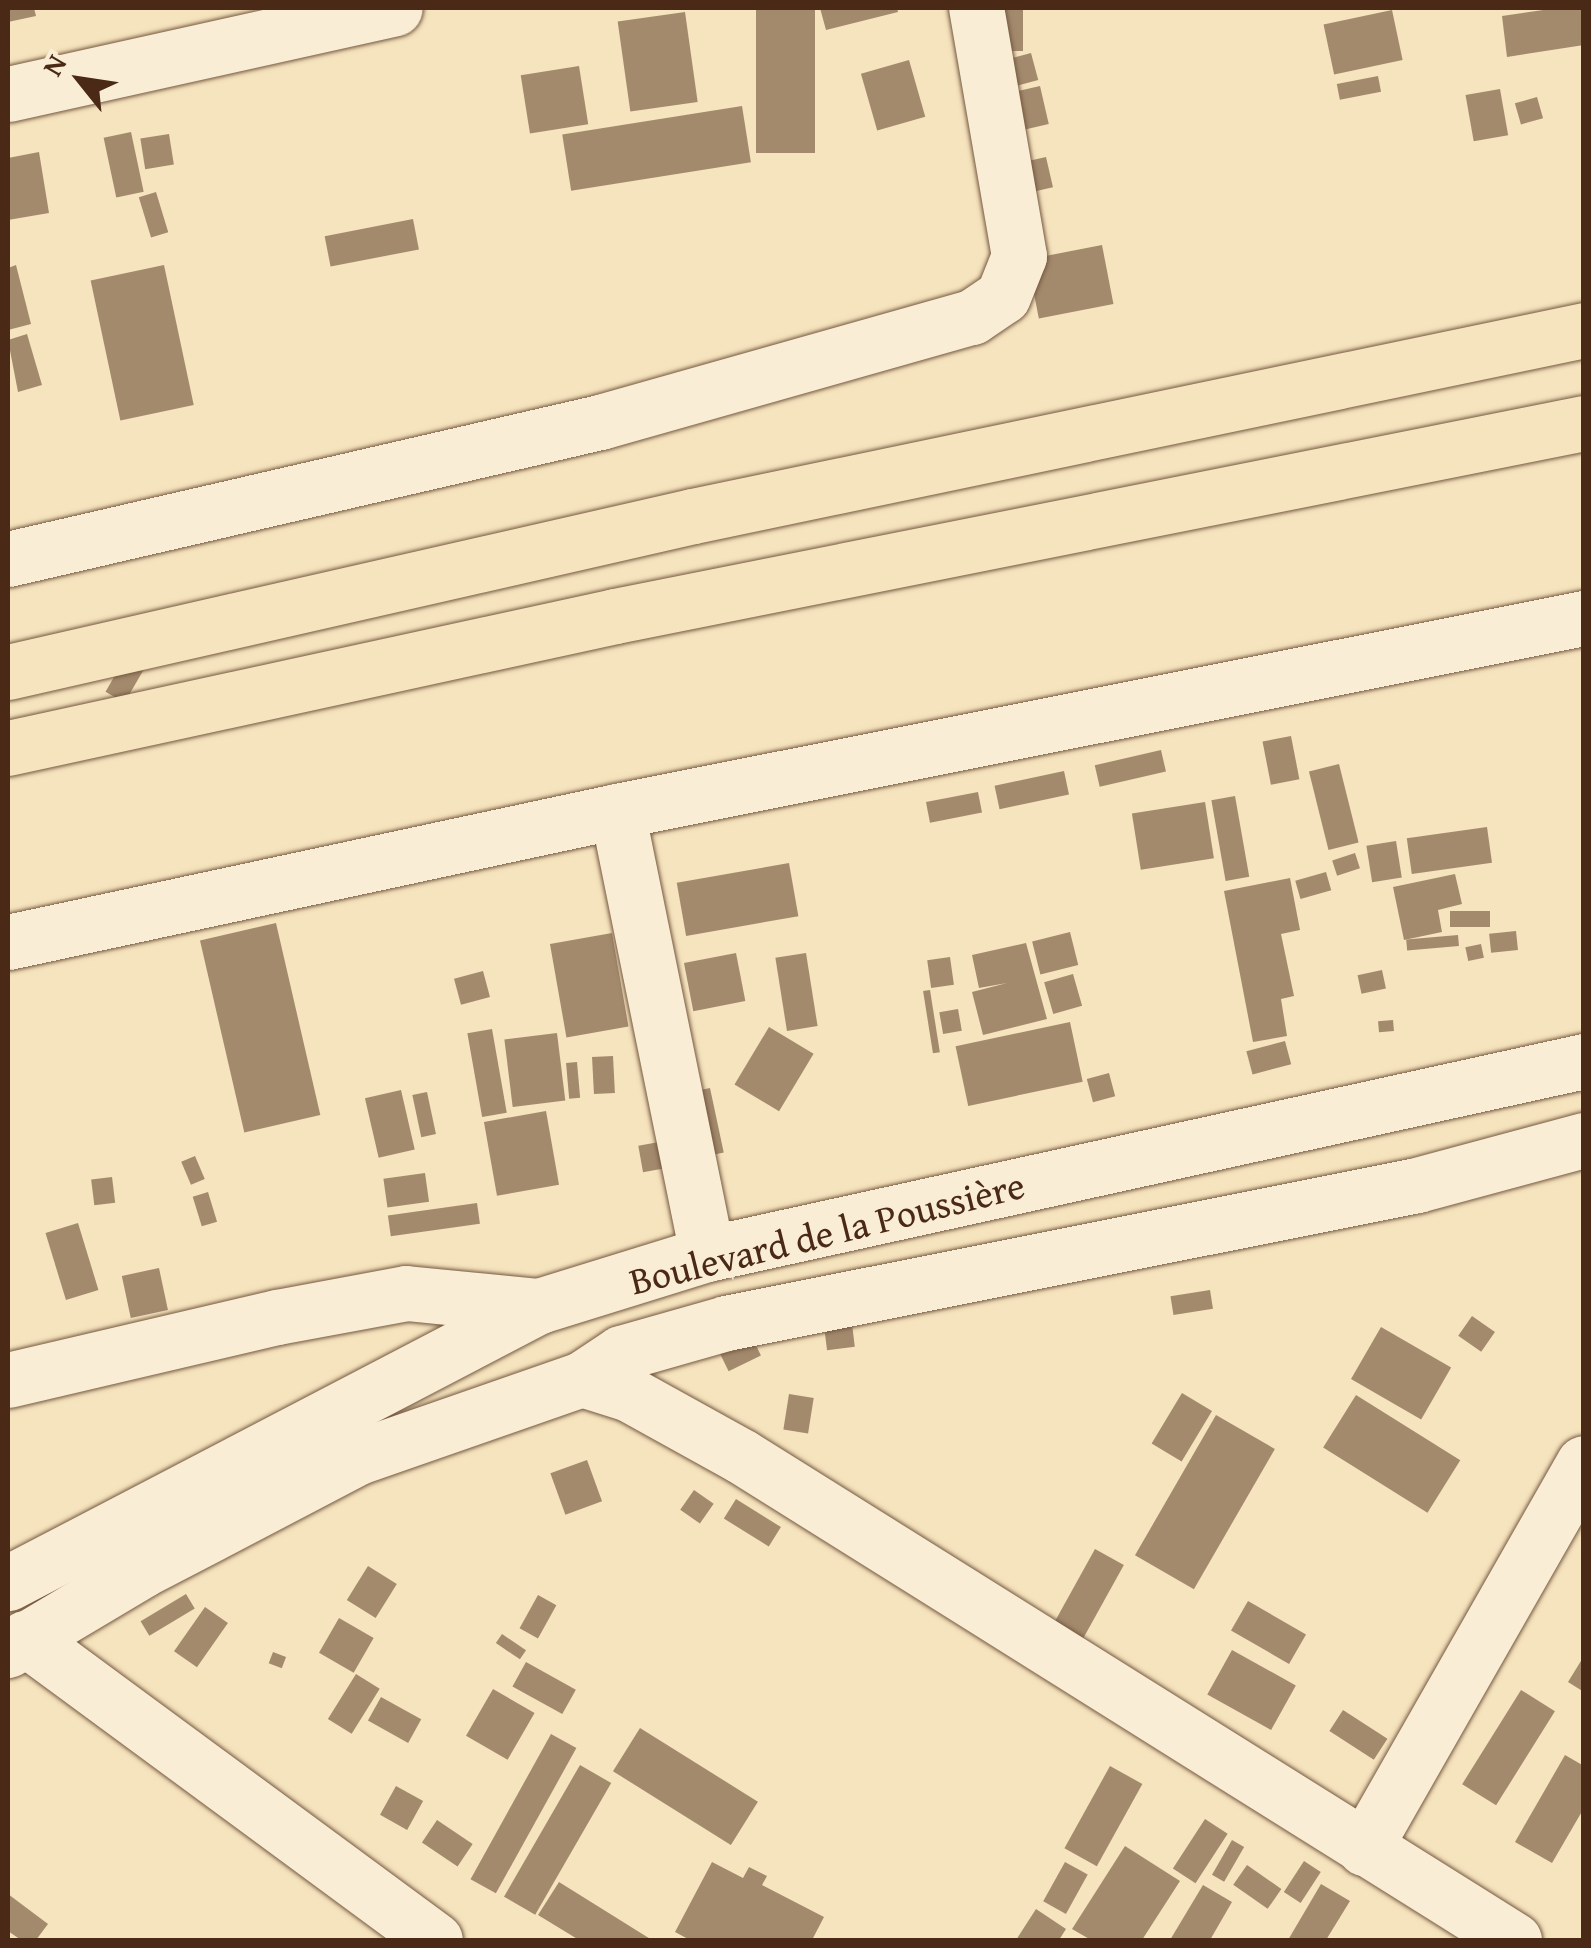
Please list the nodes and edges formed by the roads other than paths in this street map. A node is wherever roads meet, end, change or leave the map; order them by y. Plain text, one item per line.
1 (395, 8) edge
2 (976, 8) edge
3 (8, 94) edge
4 (1584, 330) edge
5 (1584, 423) edge
6 (8, 559) edge
7 (1584, 618) edge
8 (8, 672) edge
9 (8, 748) edge
10 (617, 811) junction
11 (8, 942) edge
12 (1584, 1061) edge
13 (1584, 1140) edge
14 (708, 1254) junction
15 (539, 1306) junction
16 (582, 1378) junction
17 (8, 1380) edge
18 (1584, 1463) edge
19 (8, 1583) edge
20 (16, 1644) edge
21 (1364, 1848) junction
22 (416, 1936) edge
23 (1514, 1940) edge

1 - 3 street
2 - 6 street
4 - 8 main road
5 - 9 main road
7 - 10 street
10 - 11 street
10 - 14 street
12 - 14 street, Boulevard de la Poussière
13 - 16 street, Boulevard de la Poussière
14 - 15 street, Boulevard de la Poussière
15 - 17 street
15 - 19 street, Boulevard de la Poussière
16 - 20 street, Boulevard de la Poussière
16 - 21 street
18 - 21 street
20 - 22 street
21 - 23 street

